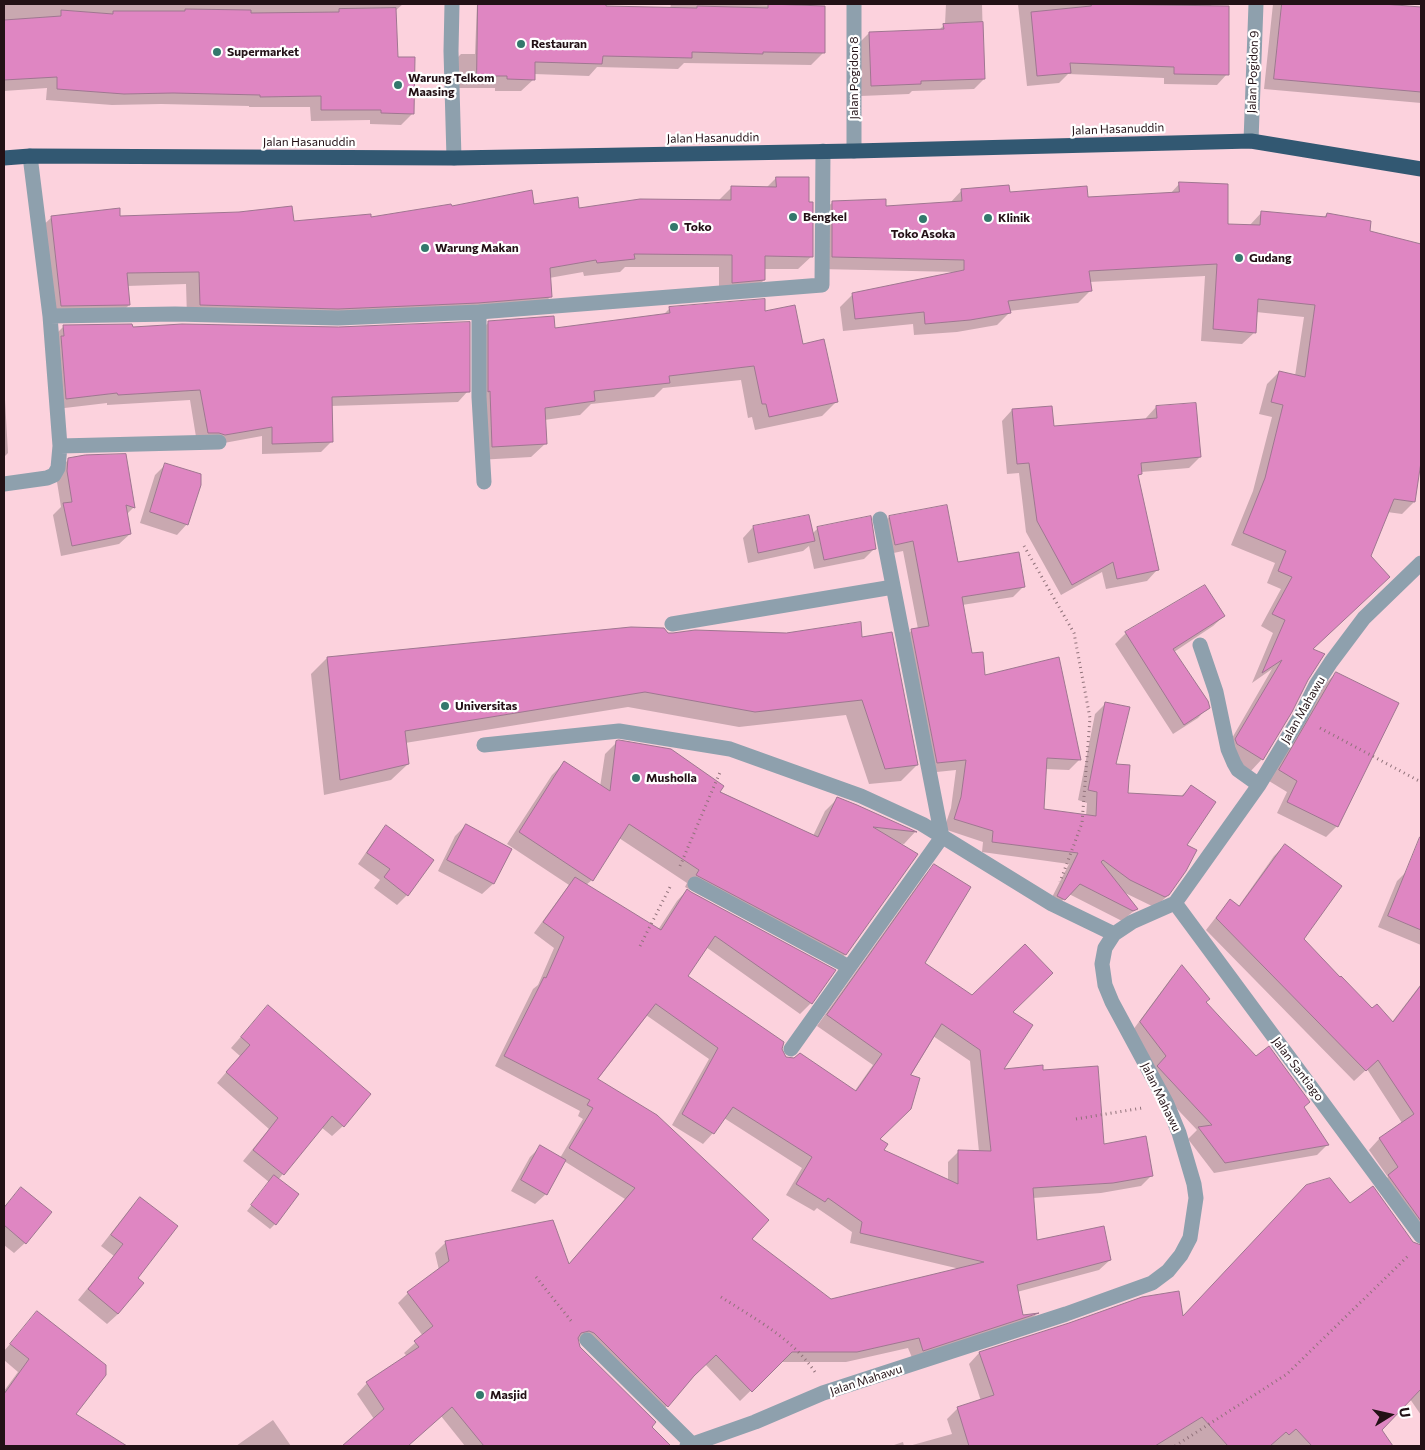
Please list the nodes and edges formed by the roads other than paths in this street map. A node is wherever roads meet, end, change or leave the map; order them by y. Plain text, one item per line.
1 (452, 4) edge
2 (854, 4) edge
3 (1256, 4) edge
4 (1250, 141) junction
5 (854, 151) junction
6 (823, 152) junction
7 (30, 156) junction
8 (4, 158) edge
9 (454, 158) junction
10 (1421, 170) edge
11 (479, 312) junction
12 (50, 316) junction
13 (219, 442) dead end
14 (60, 446) junction
15 (484, 482) dead end
16 (4, 484) edge
17 (880, 519) dead end
18 (1421, 563) edge
19 (893, 587) junction
20 (672, 624) dead end
21 (1200, 645) dead end
22 (484, 746) dead end
23 (1259, 785) junction
24 (942, 837) junction
25 (695, 884) dead end
26 (1175, 903) junction
27 (1114, 934) junction
28 (849, 967) junction
29 (791, 1049) dead end
30 (1421, 1236) edge
31 (587, 1340) road end
32 (690, 1445) edge

1 - 9 street
2 - 5 street, Jalan Pogidon 8
3 - 4 street, Jalan Pogidon 9
4 - 5 highway, Jalan Hasanuddin
4 - 10 highway, Jalan Hasanuddin
5 - 6 highway, Jalan Hasanuddin
6 - 9 highway, Jalan Hasanuddin
6 - 11 street
7 - 8 highway, Jalan Hasanuddin
7 - 9 highway, Jalan Hasanuddin
7 - 12 street
11 - 12 street
11 - 15 street
12 - 14 street
13 - 14 street
14 - 16 street
17 - 19 street
18 - 23 street, Jalan Mahawu
19 - 20 street
19 - 24 street
21 - 23 street
22 - 24 street
23 - 26 street, Jalan Mahawu
24 - 27 street
24 - 28 street
25 - 28 street
26 - 27 street
26 - 30 street, Jalan Santiago
27 - 32 street, Jalan Mahawu
28 - 29 street
31 - 32 street

